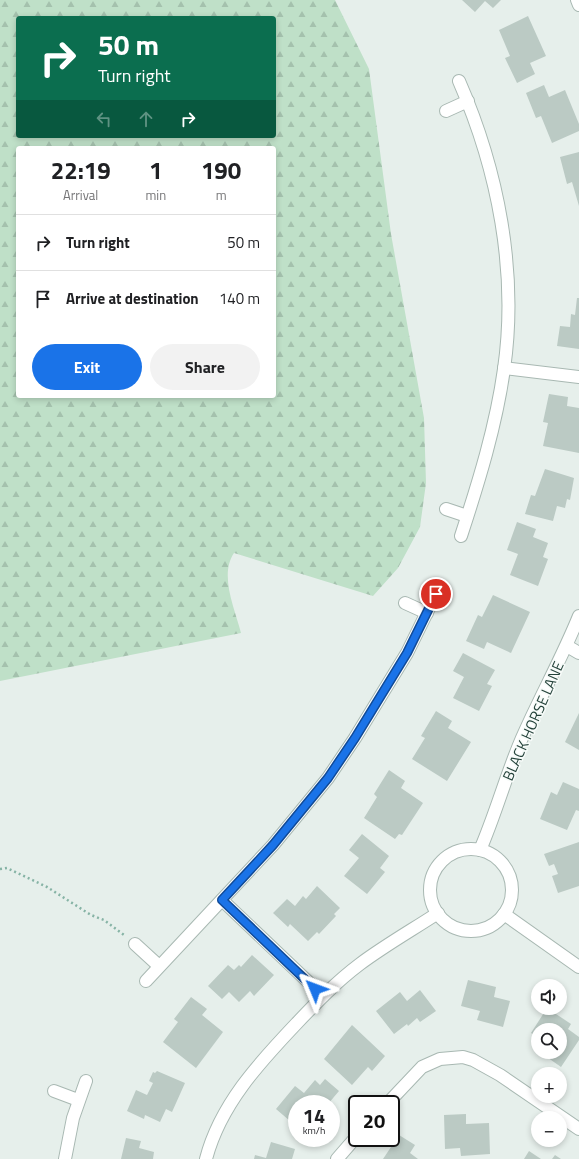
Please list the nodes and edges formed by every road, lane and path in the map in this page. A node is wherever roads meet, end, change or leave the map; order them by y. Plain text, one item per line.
1 (576, 0) edge
2 (579, 5) edge
3 (459, 81) dead end
4 (468, 101) junction
5 (446, 111) dead end
6 (504, 368) junction
7 (579, 377) edge
8 (446, 509) dead end
9 (468, 516) junction
10 (461, 536) dead end
11 (436, 594) dead end
12 (404, 603) dead end
13 (427, 613) junction
14 (579, 616) edge
15 (566, 646) junction
16 (579, 654) edge
17 (480, 850) junction
18 (0, 869) edge
19 (222, 900) junction
20 (438, 913) junction
21 (504, 914) junction
22 (135, 944) joint
23 (159, 966) junction
24 (579, 967) edge
25 (146, 981) dead end
26 (323, 996) junction
27 (86, 1081) dead end
28 (54, 1091) dead end
29 (396, 1095) edge
30 (78, 1100) junction
31 (579, 1129) edge
32 (348, 1146) edge
33 (65, 1159) edge
34 (206, 1159) edge
35 (337, 1159) edge

1 - 2 street
3 - 4 street
4 - 5 street
4 - 6 street
6 - 7 street
6 - 9 street
8 - 9 street
9 - 10 street
11 - 13 street
12 - 13 street
13 - 19 street
14 - 15 street, BLACK HORSE LANE
15 - 16 street
15 - 17 street, BLACK HORSE LANE
17 - 20 street
17 - 21 street
18 - 22 path
19 - 23 street
19 - 26 street
20 - 21 street
20 - 26 street
21 - 24 street
22 - 23 street
23 - 25 street
26 - 34 street
27 - 30 street
28 - 30 street
29 - 31 street
30 - 33 street
32 - 35 street

